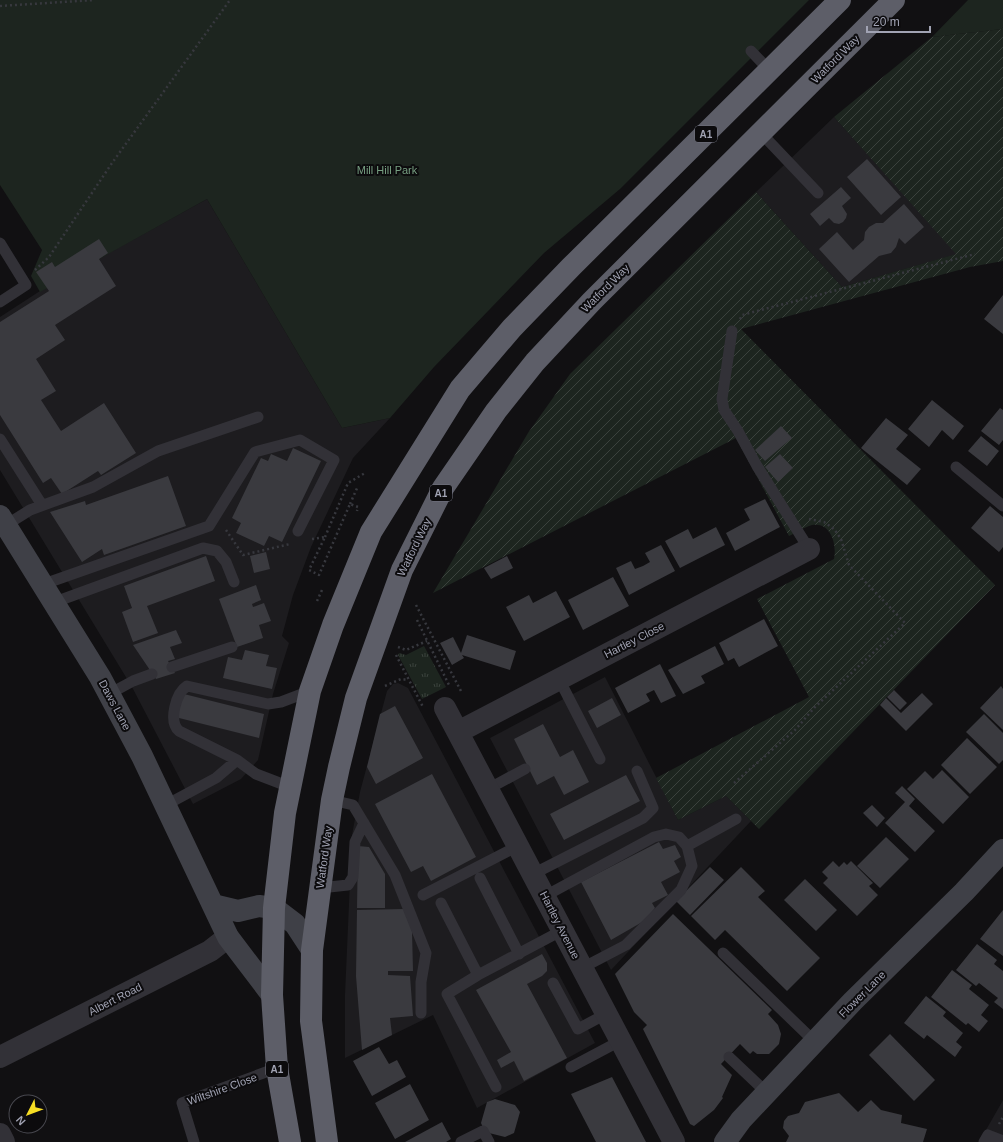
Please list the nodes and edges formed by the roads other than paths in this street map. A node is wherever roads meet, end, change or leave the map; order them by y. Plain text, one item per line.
1 (840, 0) edge
2 (894, 0) edge
3 (750, 51) dead end
4 (770, 71) junction
5 (761, 133) junction
6 (818, 193) dead end
7 (0, 243) edge
8 (0, 302) edge
9 (732, 331) road end
10 (258, 417) dead end
11 (0, 439) edge
12 (956, 466) dead end
13 (42, 505) junction
14 (1003, 506) edge
15 (3, 520) edge
16 (298, 530) dead end
17 (809, 549) joint
18 (234, 582) dead end
19 (49, 593) junction
20 (232, 646) dead end
21 (172, 667) dead end
22 (152, 674) dead end
23 (559, 679) junction
24 (310, 691) junction
25 (109, 694) junction
26 (440, 700) road end
27 (458, 732) junction
28 (600, 759) dead end
29 (237, 760) junction
30 (524, 769) dead end
31 (637, 771) dead end
32 (290, 787) junction
33 (488, 789) junction
34 (332, 800) junction
35 (164, 806) junction
36 (736, 819) dead end
37 (364, 823) junction
38 (518, 846) junction
39 (687, 846) junction
40 (1000, 858) edge
41 (534, 874) junction
42 (480, 878) dead end
43 (320, 888) junction
44 (423, 895) dead end
45 (545, 896) junction
46 (441, 903) dead end
47 (213, 905) junction
48 (274, 908) junction
49 (562, 930) junction
50 (228, 937) junction
51 (312, 950) junction
52 (723, 952) dead end
53 (519, 954) junction
54 (582, 968) junction
55 (478, 975) junction
56 (553, 983) dead end
57 (272, 995) junction
58 (421, 1013) dead end
59 (606, 1014) junction
60 (620, 1041) junction
61 (815, 1042) junction
62 (0, 1057) edge
63 (729, 1057) dead end
64 (571, 1066) dead end
65 (277, 1068) junction
66 (496, 1087) dead end
67 (767, 1093) junction
68 (0, 1134) edge
69 (1003, 1141) edge
70 (4, 1142) edge
71 (194, 1142) edge
72 (290, 1142) edge
73 (327, 1142) edge
74 (460, 1142) edge
75 (489, 1142) edge
76 (674, 1142) edge
77 (726, 1142) edge
78 (984, 1142) edge

1 - 4 highway, A1
2 - 5 highway, Watford Way / A1
3 - 4 lane
4 - 24 highway, A1
5 - 6 lane
5 - 34 highway, Watford Way / A1
7 - 8 lane
9 - 17 lane
10 - 13 lane
11 - 13 lane
12 - 14 lane
13 - 15 lane
15 - 19 main road, Daws Lane
16 - 19 lane
17 - 23 street, Hartley Close
18 - 19 lane
19 - 25 main road, Daws Lane
20 - 21 lane
22 - 25 lane
23 - 27 street, Hartley Close
23 - 28 lane
24 - 29 lane
24 - 32 highway, A1
25 - 35 main road, Daws Lane
26 - 27 street, Hartley Avenue
27 - 33 street, Hartley Avenue
29 - 32 lane
29 - 35 lane
30 - 33 lane
31 - 41 lane
32 - 48 highway, A1
33 - 38 street, Hartley Avenue
34 - 37 lane
34 - 43 highway, Watford Way / A1
35 - 47 main road, Daws Lane
36 - 39 lane
37 - 43 lane
37 - 58 lane
38 - 41 street, Hartley Avenue
38 - 44 lane
39 - 45 lane
39 - 54 lane
40 - 61 main road, Flower Lane
41 - 45 street, Hartley Avenue
42 - 53 lane
43 - 51 highway, Watford Way / A1
45 - 49 street, Hartley Avenue
46 - 55 lane
47 - 48 main road
47 - 50 main road, Daws Lane
48 - 51 main road
48 - 57 highway, A1
49 - 53 lane
49 - 54 street, Hartley Avenue
50 - 57 main road, Daws Lane
50 - 62 street, Albert Road
51 - 73 highway, Watford Way / A1
52 - 61 lane
53 - 55 lane
54 - 59 street, Hartley Avenue
55 - 66 lane
56 - 59 lane
57 - 65 highway, A1
59 - 60 street, Hartley Avenue
60 - 64 lane
60 - 76 street, Hartley Avenue
61 - 67 main road, Flower Lane
63 - 67 lane
65 - 71 lane, Wiltshire Close
65 - 72 highway, A1
67 - 77 main road, Flower Lane
68 - 70 street
69 - 78 lane
74 - 75 lane

